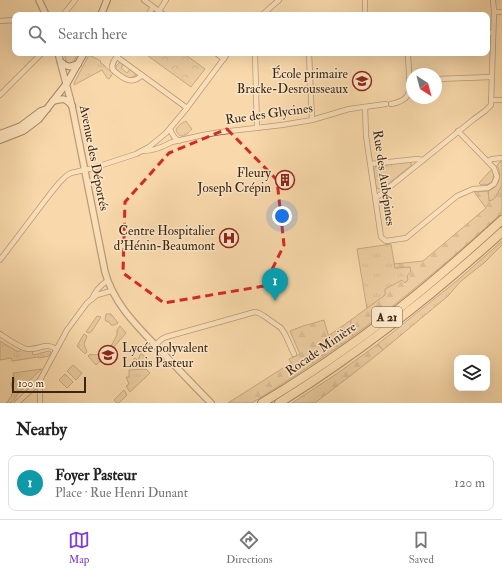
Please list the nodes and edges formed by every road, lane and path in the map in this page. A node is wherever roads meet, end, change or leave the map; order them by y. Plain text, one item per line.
1 (39, 0) edge
2 (75, 0) edge
3 (107, 0) edge
4 (144, 0) edge
5 (166, 0) edge
6 (279, 0) edge
7 (365, 0) edge
8 (493, 0) edge
9 (153, 7) junction
10 (159, 11) joint
11 (45, 12) edge
12 (66, 12) edge
13 (102, 12) edge
14 (150, 12) edge
15 (265, 12) edge
16 (365, 12) edge
17 (494, 12) junction
18 (502, 12) edge
19 (12, 20) edge
20 (0, 21) edge
21 (493, 33) joint
22 (39, 56) edge
23 (59, 56) edge
24 (82, 56) edge
25 (117, 56) edge
26 (119, 56) edge
27 (221, 56) edge
28 (255, 56) edge
29 (309, 56) edge
30 (408, 56) edge
31 (224, 58) joint
32 (61, 62) junction
33 (78, 64) junction
34 (409, 68) edge
35 (142, 75) junction
36 (492, 77) junction
37 (442, 78) edge
38 (67, 83) junction
39 (0, 95) edge
40 (406, 96) edge
41 (491, 100) junction
42 (502, 100) edge
43 (53, 101) junction
44 (72, 106) junction
45 (365, 107) junction
46 (187, 108) junction
47 (47, 109) junction
48 (312, 120) junction
49 (257, 128) junction
50 (170, 129) junction
51 (458, 131) junction
52 (0, 134) edge
53 (161, 138) junction
54 (0, 140) edge
55 (179, 141) junction
56 (172, 142) junction
57 (142, 151) junction
58 (502, 158) edge
59 (423, 160) junction
60 (488, 161) junction
61 (371, 164) junction
62 (85, 170) junction
63 (376, 198) junction
64 (502, 220) edge
65 (502, 232) edge
66 (0, 260) edge
67 (107, 280) junction
68 (111, 291) junction
69 (92, 298) junction
70 (0, 334) edge
71 (155, 345) junction
72 (56, 349) junction
73 (294, 354) dead end
74 (40, 380) junction
75 (17, 403) edge
76 (40, 403) edge
77 (211, 403) edge
78 (262, 403) edge
79 (279, 403) edge

1 - 11 street
2 - 12 street
3 - 13 main road
4 - 9 street
5 - 10 street
6 - 15 street
7 - 16 street
8 - 17 street
9 - 10 street
9 - 14 street
17 - 18 street
17 - 21 street
19 - 20 street
21 - 36 street
22 - 39 street
23 - 32 street, Avenue des Déportés
24 - 33 main road
25 - 35 street
26 - 35 street
27 - 31 street
28 - 49 street
29 - 48 street
30 - 34 street
31 - 46 street
32 - 33 main road
32 - 38 street, Avenue des Déportés
33 - 38 main road
35 - 46 street
36 - 37 street
36 - 41 street
38 - 43 main road
38 - 44 street, Avenue des Déportés
40 - 45 street, Rue des Glycines
41 - 42 street
41 - 51 street
43 - 44 main road
43 - 47 main road
44 - 62 street, Avenue des Déportés
45 - 48 street, Rue des Glycines
45 - 61 street, Rue des Aubépines
46 - 50 street
47 - 52 main road
47 - 54 main road
48 - 49 street, Rue des Glycines
49 - 55 street, Rue des Glycines
50 - 53 street
50 - 55 street
51 - 59 street
51 - 60 street
53 - 56 street, Rue des Glycines
53 - 57 street, Rue des Glycines
55 - 56 street, Rue des Glycines
56 - 57 street, Rue des Glycines
57 - 62 street, Rue des Glycines
58 - 60 street
59 - 61 street
59 - 63 street
60 - 63 street, Rue des Aubépines
61 - 63 street, Rue des Aubépines
62 - 66 street, Rue des Glycines
62 - 67 street, Avenue des Déportés
64 - 78 highway, Rocade Minière / A 21
65 - 79 highway, Rocade Minière / A 21
67 - 68 street, Avenue des Déportés
67 - 69 street
68 - 69 street
68 - 71 street, Avenue des Déportés
69 - 72 street
70 - 72 street
71 - 73 street
71 - 77 street, Avenue des Déportés
72 - 74 street
74 - 75 street
74 - 76 street

